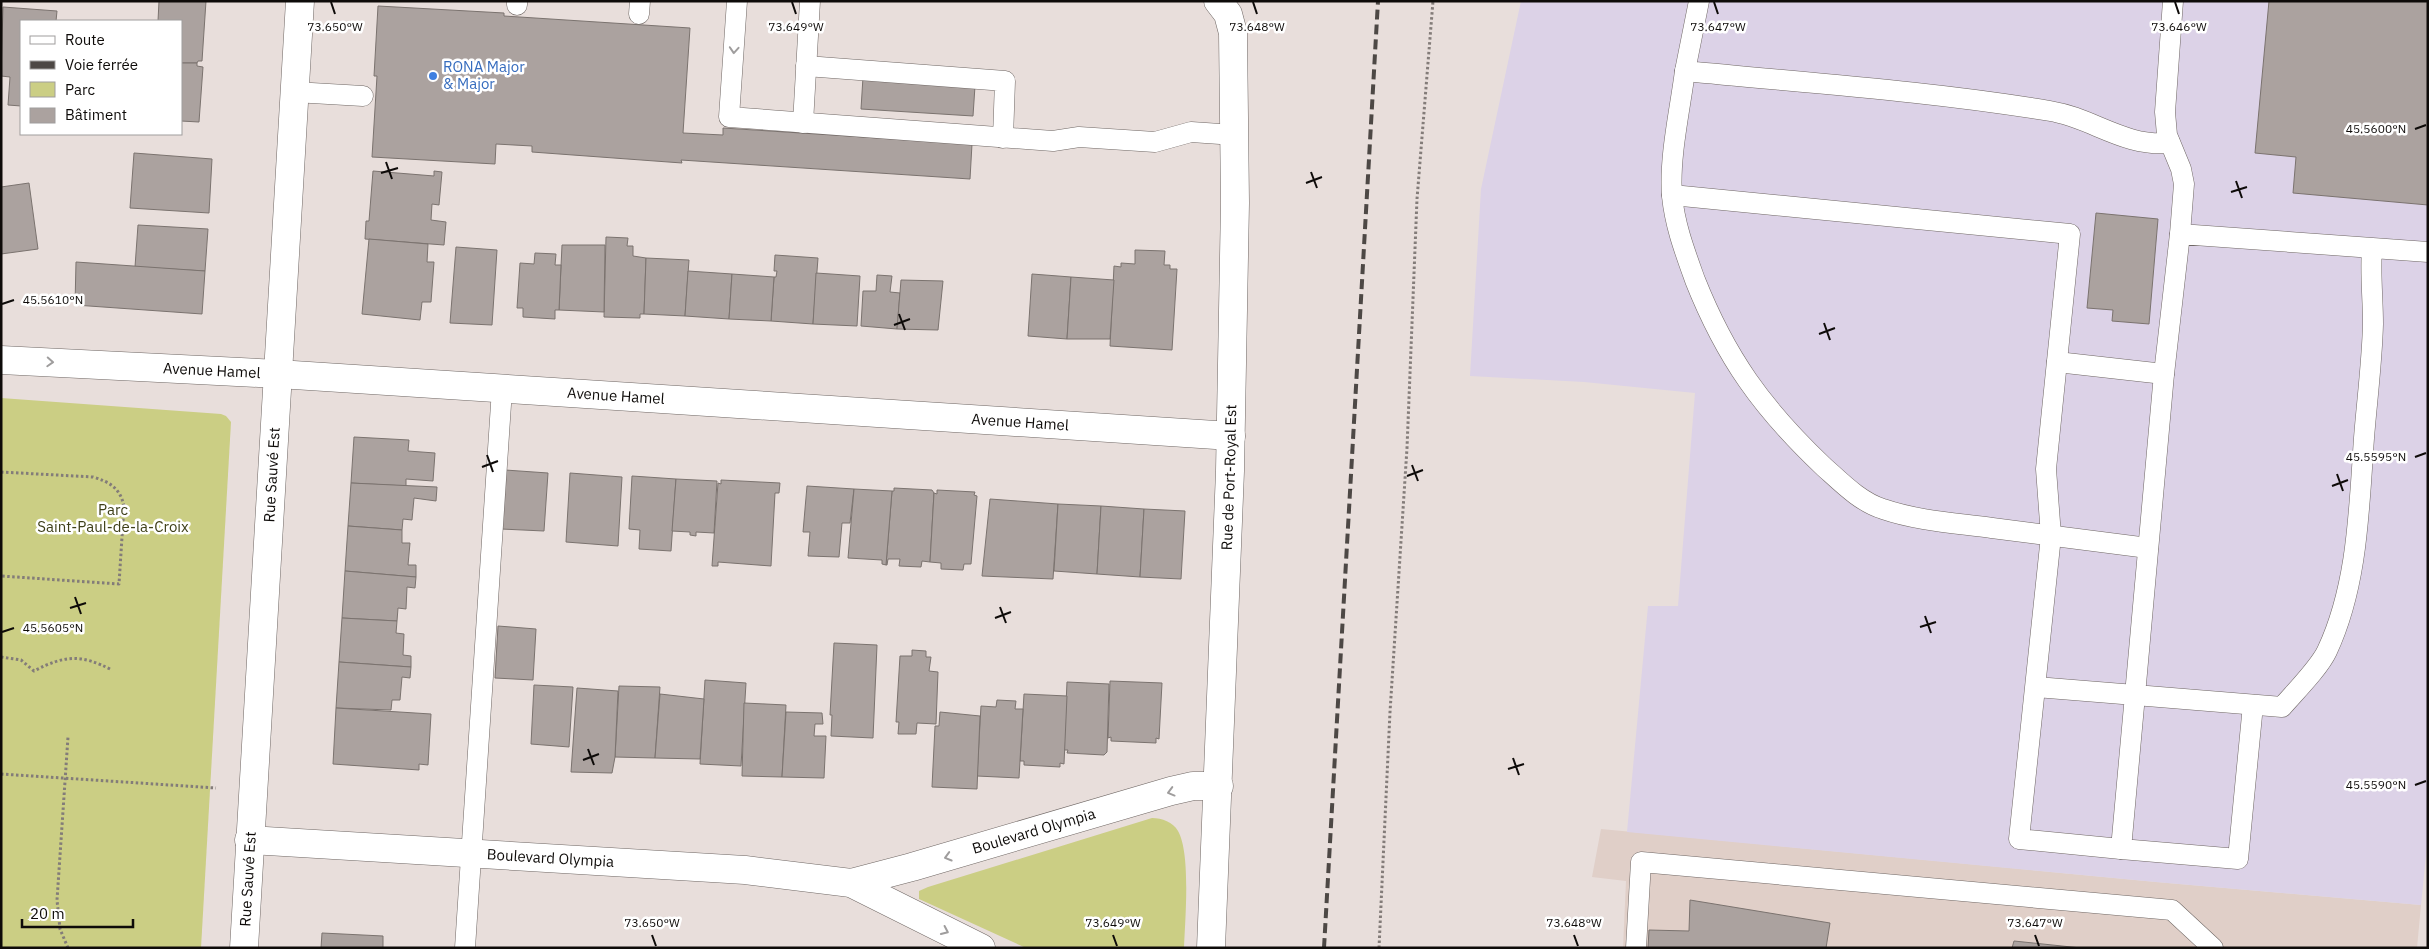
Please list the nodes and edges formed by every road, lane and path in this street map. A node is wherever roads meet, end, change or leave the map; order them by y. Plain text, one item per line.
1 (300, 1) edge
2 (737, 1) edge
3 (810, 1) edge
4 (1432, 1) edge
5 (1699, 1) edge
6 (2172, 1) edge
7 (1220, 4) edge
8 (806, 66) junction
9 (1685, 71) junction
10 (294, 92) junction
11 (363, 96) dead end
12 (803, 122) junction
13 (1234, 135) junction
14 (1003, 138) junction
15 (2170, 143) junction
16 (1672, 195) junction
17 (2180, 234) junction
18 (2372, 248) junction
19 (2428, 252) edge
20 (1, 360) edge
21 (2057, 362) junction
22 (278, 374) junction
23 (2164, 374) junction
24 (502, 389) junction
25 (1231, 436) junction
26 (1, 472) edge
27 (2051, 536) junction
28 (2148, 548) junction
29 (1, 576) edge
30 (1, 657) edge
31 (112, 670) dead end
32 (2036, 687) junction
33 (2135, 695) junction
34 (2253, 705) junction
35 (68, 737) dead end
36 (1, 774) edge
37 (65, 778) junction
38 (1219, 786) junction
39 (216, 788) dead end
40 (250, 840) junction
41 (2121, 849) junction
42 (470, 854) junction
43 (851, 883) junction
44 (68, 948) edge
45 (244, 948) edge
46 (465, 948) edge
47 (982, 948) edge
48 (1211, 948) edge
49 (1379, 948) edge
50 (1636, 948) edge
51 (2213, 948) edge

1 - 10 street, Rue Sauvé Est
2 -> 12 lane
3 - 8 lane
4 - 49 path
5 - 9 lane
6 - 15 lane
7 - 13 street, Rue de Port-Royal Est
8 - 12 lane
8 - 14 lane
9 - 15 lane
9 - 16 lane
10 - 11 lane
10 - 22 street, Rue Sauvé Est
12 - 14 lane
13 - 14 lane
13 - 25 street, Rue de Port-Royal Est
15 - 17 lane
16 - 21 lane
16 - 27 lane
17 - 18 lane
17 - 23 lane
18 - 19 lane
18 - 34 lane
20 -> 22 street, Avenue Hamel
21 - 23 lane
21 - 27 lane
22 - 24 street, Avenue Hamel
22 - 40 street, Rue Sauvé Est
23 - 28 lane
24 - 25 street, Avenue Hamel
24 - 42 lane
25 - 38 street, Rue de Port-Royal Est
26 - 29 path
27 - 28 lane
27 - 32 lane
28 - 33 lane
30 - 31 path
32 - 33 lane
32 - 41 lane
33 - 34 lane
33 - 41 lane
34 - 41 lane
35 - 37 path
36 - 37 path
37 - 39 path
37 - 44 path
38 -> 43 street, Boulevard Olympia
38 - 48 street, Rue de Port-Royal Est
40 - 42 street, Boulevard Olympia
40 - 45 street, Rue Sauvé Est
42 - 43 street, Boulevard Olympia
42 - 46 lane
43 -> 47 street, Boulevard Olympia
50 - 51 lane

